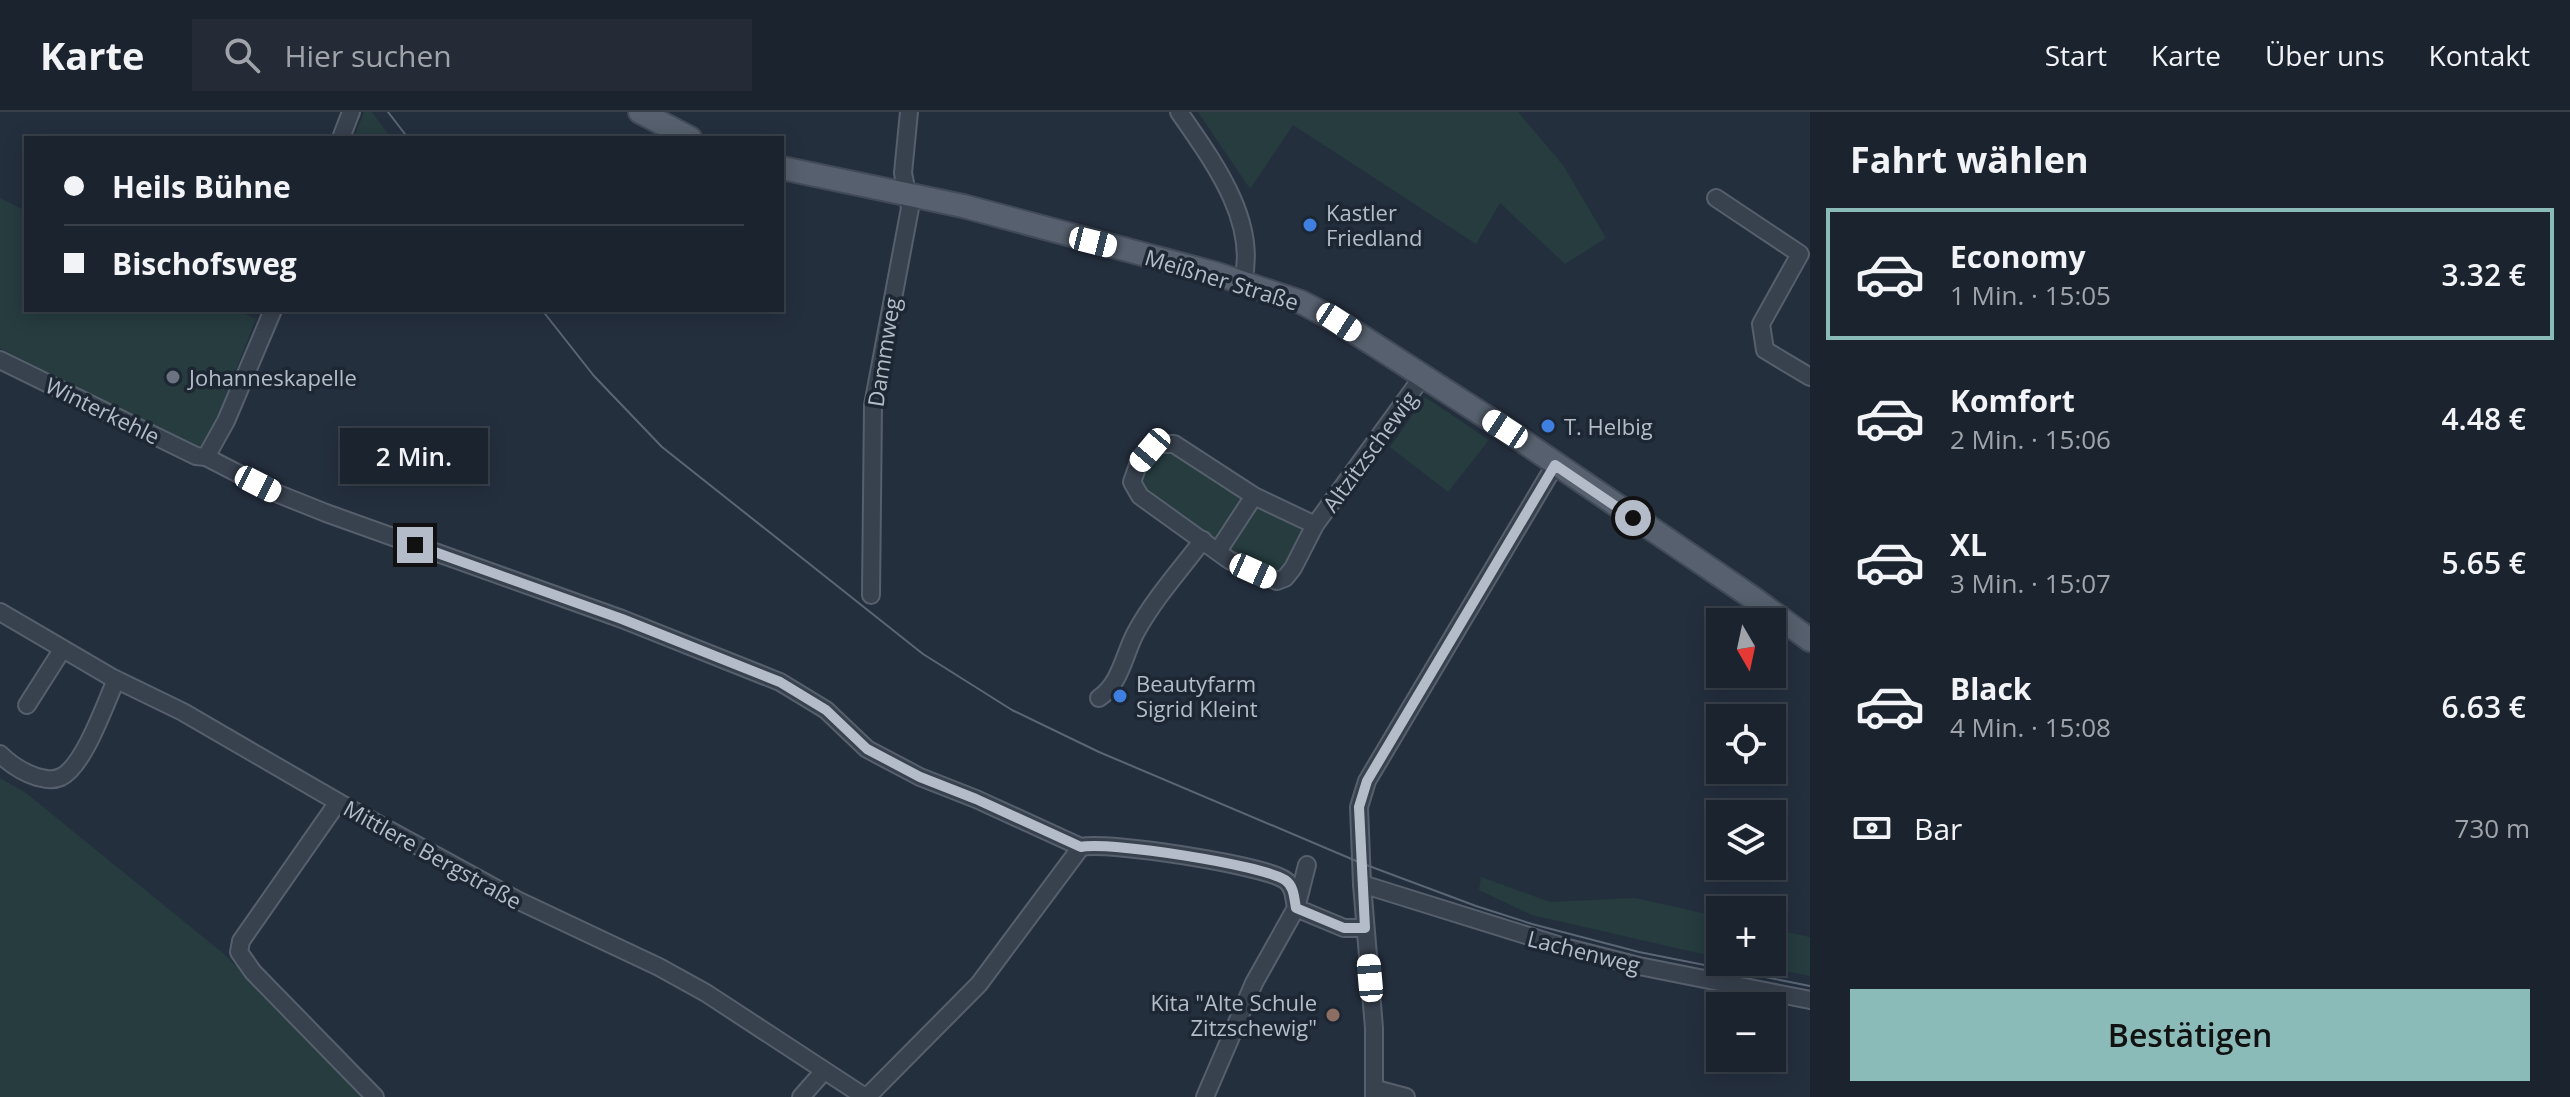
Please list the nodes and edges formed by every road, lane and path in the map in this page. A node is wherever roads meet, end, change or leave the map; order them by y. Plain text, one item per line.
1 (351, 112) edge
2 (640, 112) edge
3 (909, 112) edge
4 (1179, 112) edge
5 (342, 136) edge
6 (686, 136) edge
7 (784, 168) edge
8 (908, 193) junction
9 (1716, 198) dead end
10 (1243, 281) junction
11 (272, 312) edge
12 (0, 360) edge
13 (1423, 376) junction
14 (1810, 377) edge
15 (206, 457) junction
16 (1555, 465) junction
17 (1254, 496) junction
18 (1315, 525) junction
19 (1203, 540) junction
20 (1218, 551) junction
21 (871, 595) dead end
22 (0, 612) edge
23 (1810, 640) edge
24 (62, 650) junction
25 (116, 680) junction
26 (1099, 698) dead end
27 (27, 705) dead end
28 (0, 754) edge
29 (338, 802) junction
30 (1081, 847) junction
31 (1307, 865) dead end
32 (1362, 884) junction
33 (1296, 908) junction
34 (1365, 928) junction
35 (1810, 1000) edge
36 (824, 1071) junction
37 (1375, 1093) edge
38 (375, 1097) edge
39 (801, 1097) edge
40 (866, 1097) edge
41 (1205, 1097) edge
42 (1406, 1097) edge

1 - 5 street
2 - 6 main road
3 - 8 street, Dammweg
4 - 10 street
7 - 8 main road, Meißner Straße
8 - 10 main road, Meißner Straße
8 - 21 street, Dammweg
9 - 14 street
10 - 13 main road, Meißner Straße
11 - 15 street
12 - 15 street, Winterkehle
13 - 16 main road, Meißner Straße
13 - 18 street, Altzitzschewig
15 - 30 street, Winterkehle
16 - 23 main road, Meißner Straße
16 - 32 street
17 - 18 street, Altzitzschewig
17 - 19 street, Altzitzschewig
17 - 20 street
18 - 20 street, Altzitzschewig
19 - 20 street, Altzitzschewig
19 - 26 street
22 - 24 street, Mittlere Bergstraße
24 - 25 street, Mittlere Bergstraße
24 - 27 street
25 - 28 street
25 - 29 street, Mittlere Bergstraße
29 - 36 street, Mittlere Bergstraße
29 - 38 street
30 - 33 street
30 - 40 street
31 - 33 street
32 - 34 street
32 - 35 street, Lachenweg
33 - 34 street
33 - 41 street
34 - 37 street
36 - 39 street
36 - 40 street, Mittlere Bergstraße
37 - 42 street

